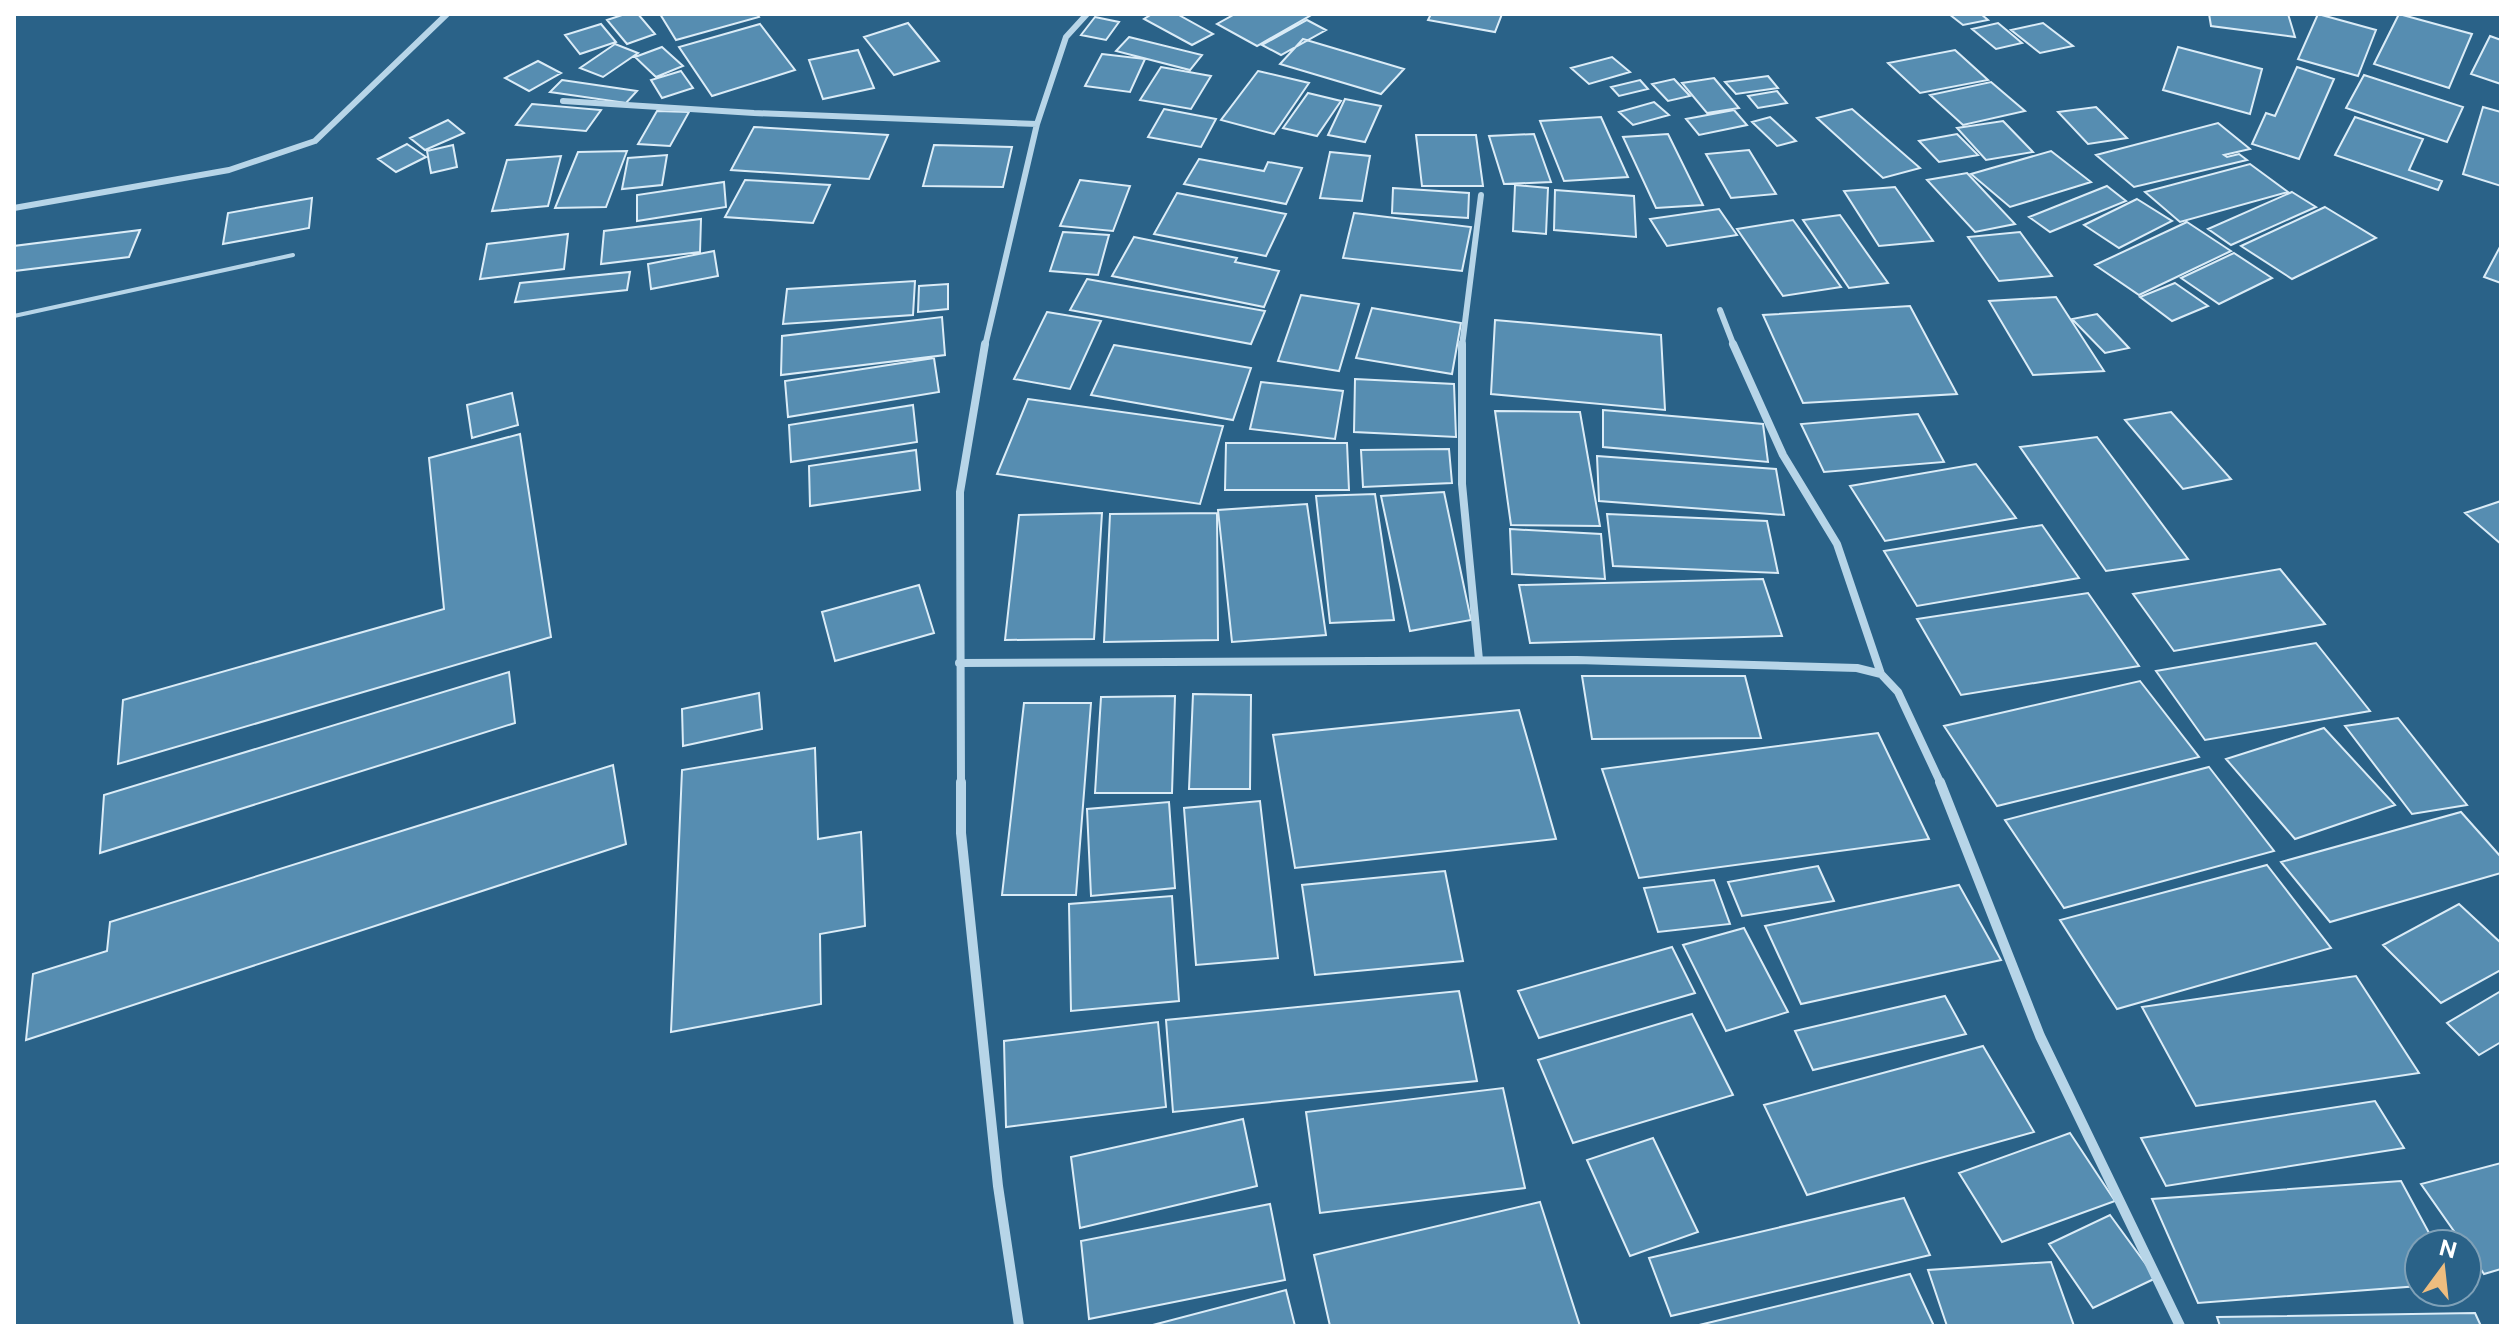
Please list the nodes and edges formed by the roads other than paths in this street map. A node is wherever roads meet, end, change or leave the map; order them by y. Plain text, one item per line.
1 (447, 14) edge
2 (1087, 14) edge
3 (563, 101) dead end
4 (1037, 124) junction
5 (1481, 195) dead end
6 (14, 208) edge
7 (293, 255) dead end
8 (1720, 310) dead end
9 (14, 316) edge
10 (1479, 660) junction
11 (959, 663) junction
12 (1881, 674) junction
13 (1019, 1326) edge
14 (2180, 1326) edge

1 - 6 street
2 - 4 street
3 - 4 street
4 - 11 street
5 - 10 street
7 - 9 lane
8 - 12 street
10 - 11 street
10 - 12 street
11 - 13 street
12 - 14 street

